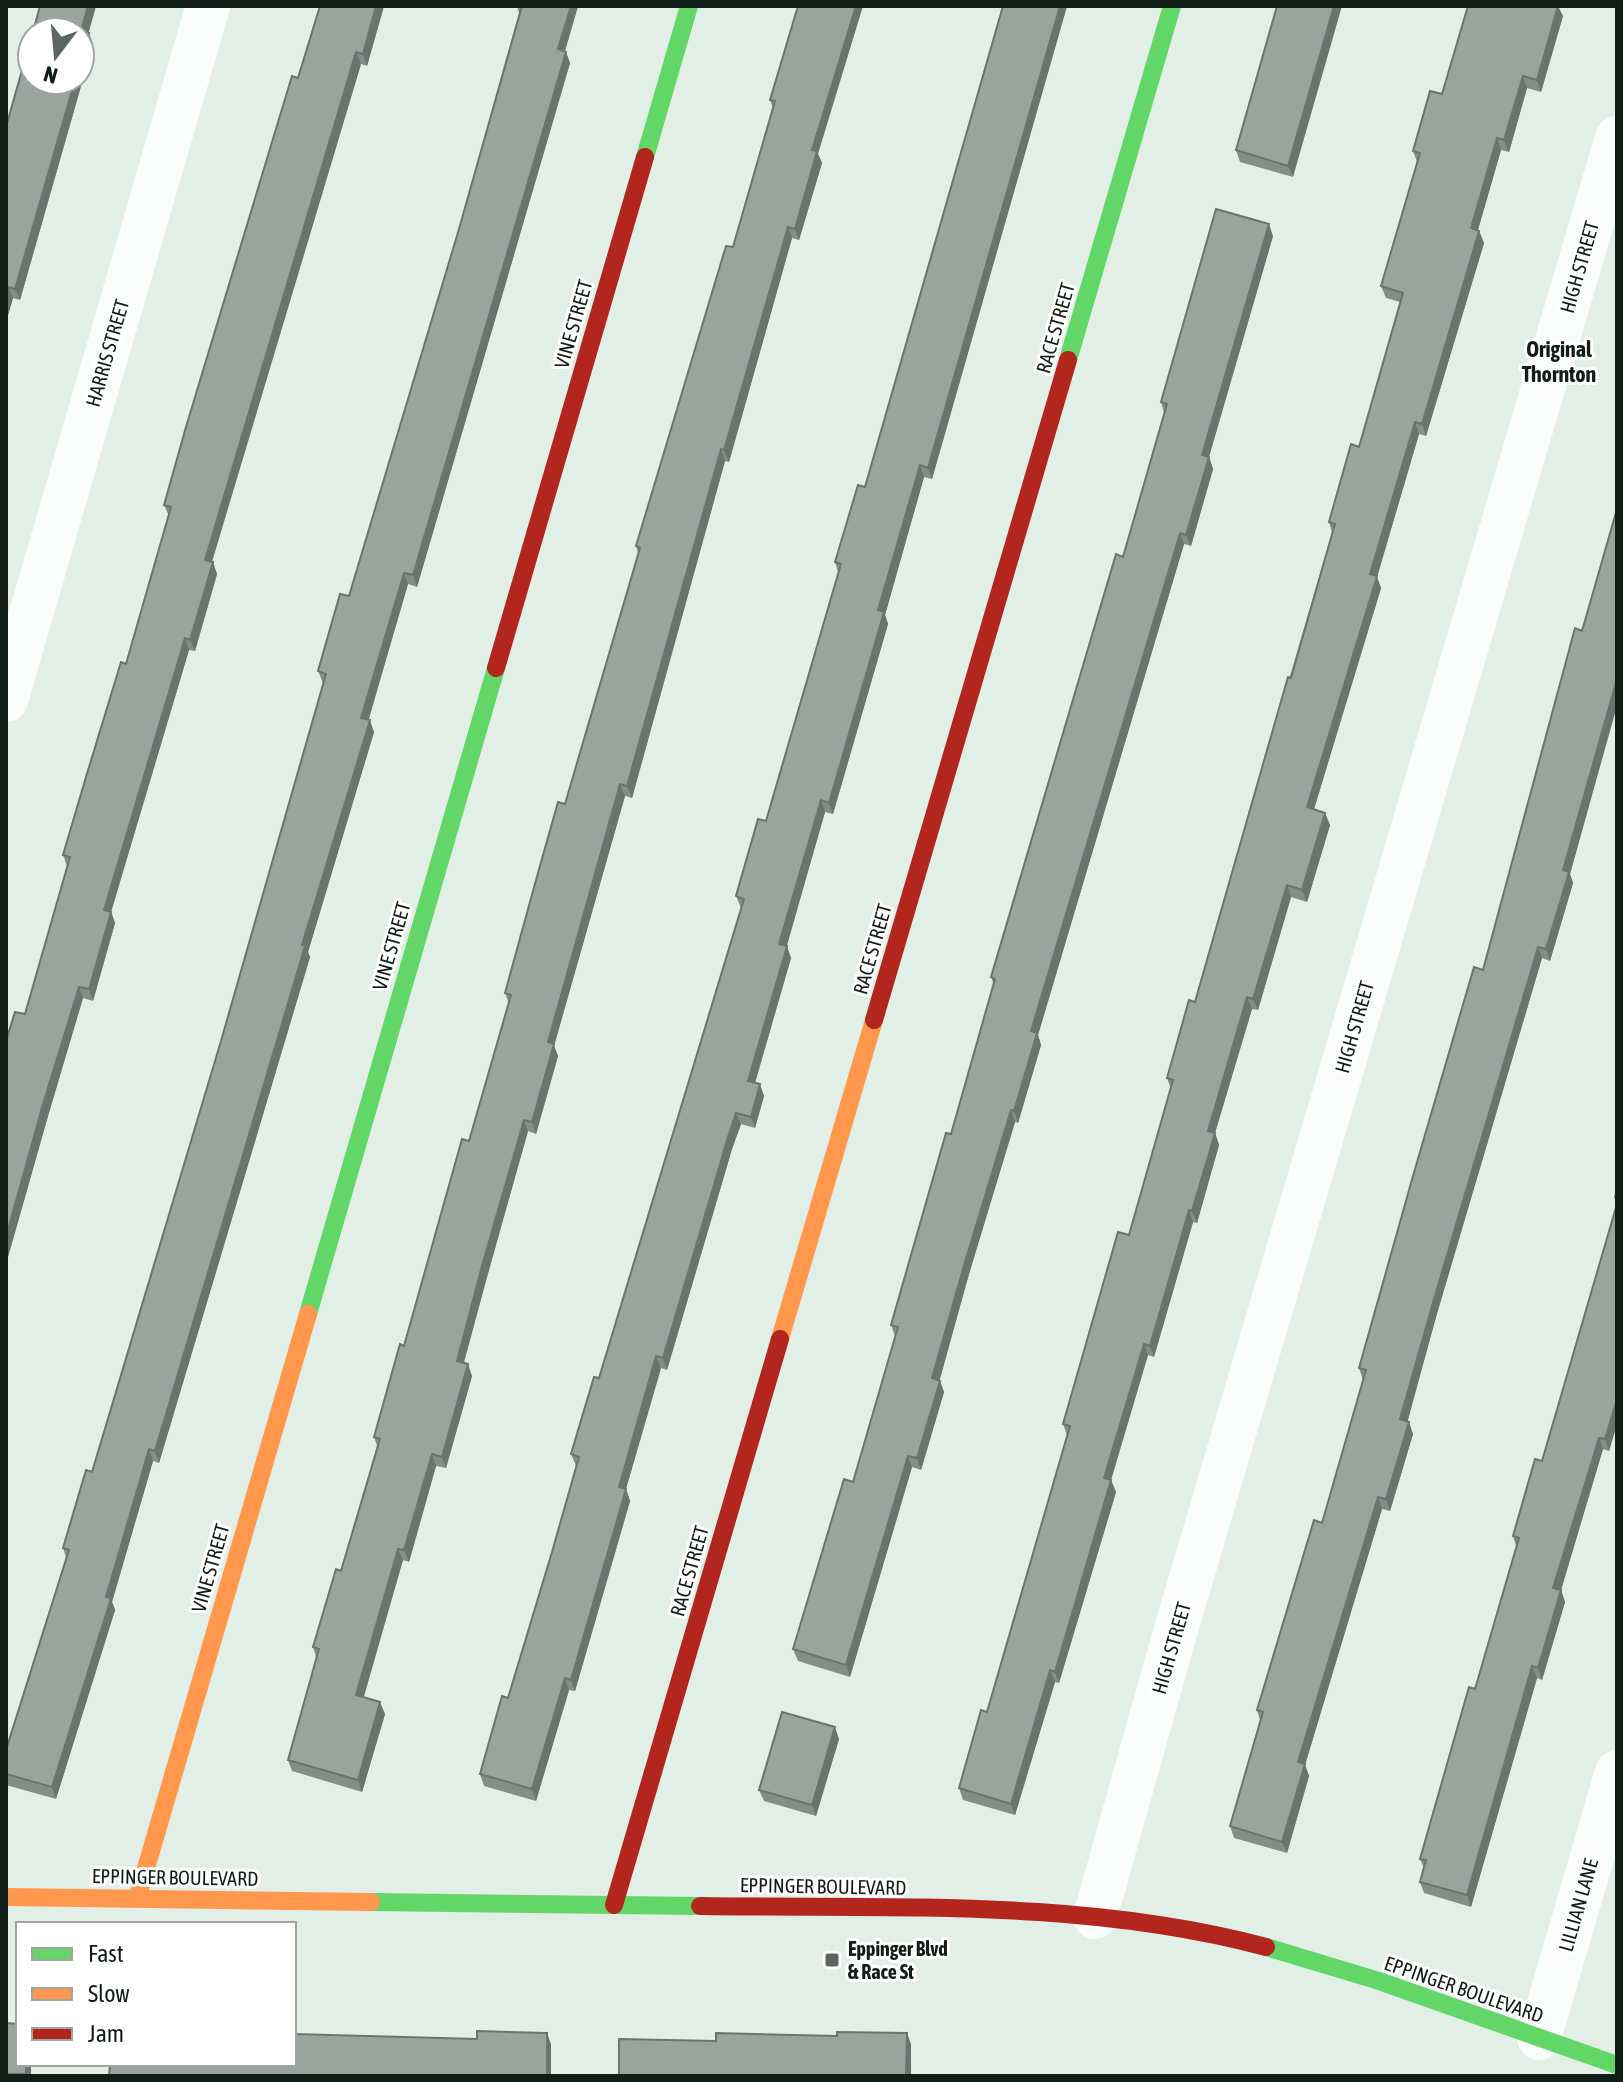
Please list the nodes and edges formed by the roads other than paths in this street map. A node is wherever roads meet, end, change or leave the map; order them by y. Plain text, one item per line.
1 (208, 6) edge
2 (689, 6) edge
3 (1172, 6) edge
4 (1617, 138) edge
5 (6, 700) edge
6 (1617, 1772) edge
7 (6, 1897) edge
8 (137, 1899) junction
9 (614, 1905) junction
10 (1095, 1917) junction
11 (1539, 2038) junction
12 (1617, 2065) edge

1 - 5 street, HARRIS STREET
2 - 8 street, VINE STREET
3 - 9 street, RACE STREET
4 - 10 street, HIGH STREET
6 - 11 street, LILLIAN LANE
7 - 8 street, EPPINGER BOULEVARD
8 - 9 street, EPPINGER BOULEVARD
9 - 10 street, EPPINGER BOULEVARD
10 - 11 street, EPPINGER BOULEVARD
11 - 12 street, EPPINGER BOULEVARD

